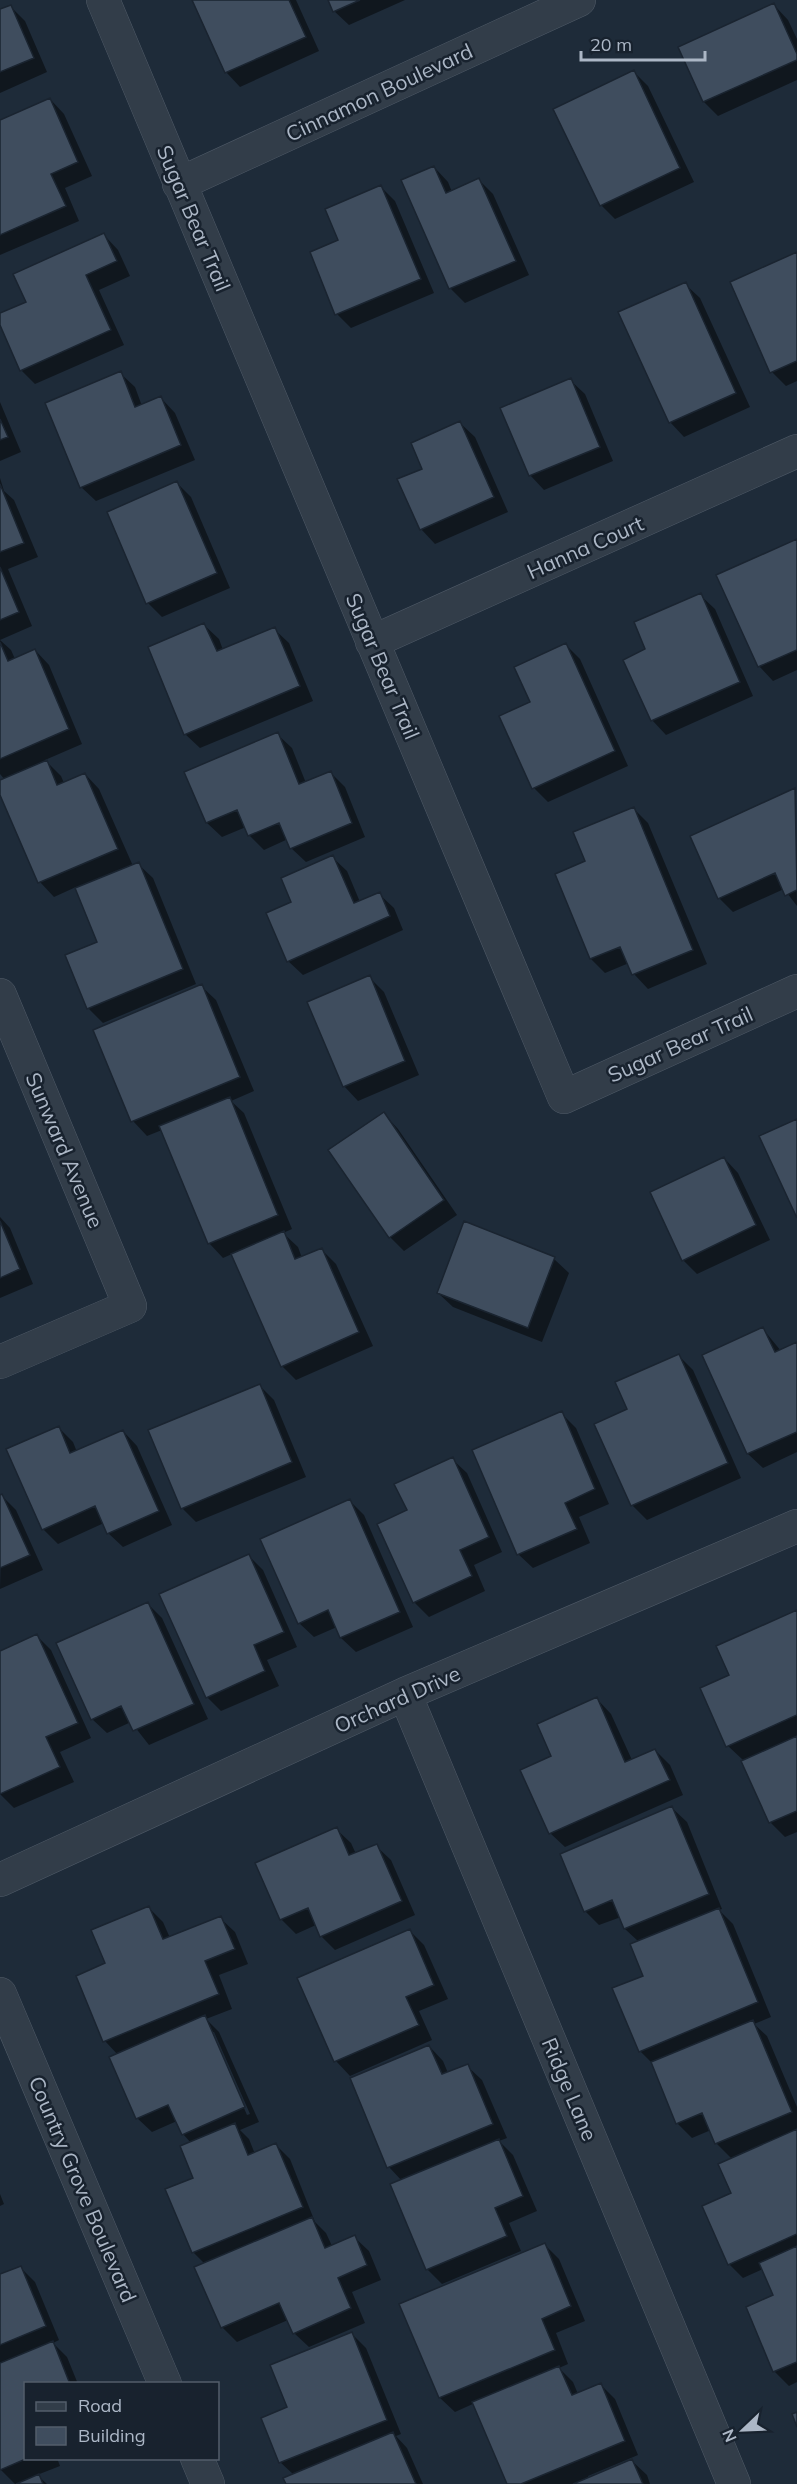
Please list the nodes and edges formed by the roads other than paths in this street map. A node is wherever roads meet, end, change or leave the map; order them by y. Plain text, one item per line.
1 (103, 0) edge
2 (579, 0) edge
3 (179, 184) junction
4 (797, 451) edge
5 (372, 642) junction
6 (797, 991) edge
7 (0, 995) edge
8 (0, 1362) edge
9 (797, 1526) edge
10 (405, 1694) junction
11 (0, 1880) edge
12 (0, 1994) edge
13 (164, 2382) edge
14 (198, 2460) edge
15 (208, 2484) edge
16 (734, 2484) edge

1 - 3 street, Sugar Bear Trail
2 - 3 street, Cinnamon Boulevard
3 - 5 street, Sugar Bear Trail
4 - 5 street, Hanna Court
5 - 6 street, Sugar Bear Trail
7 - 8 street, Sunward Avenue
9 - 10 street, Orchard Drive
10 - 11 street, Orchard Drive
10 - 16 street, Ridge Lane
12 - 13 street, Country Grove Boulevard
14 - 15 street

